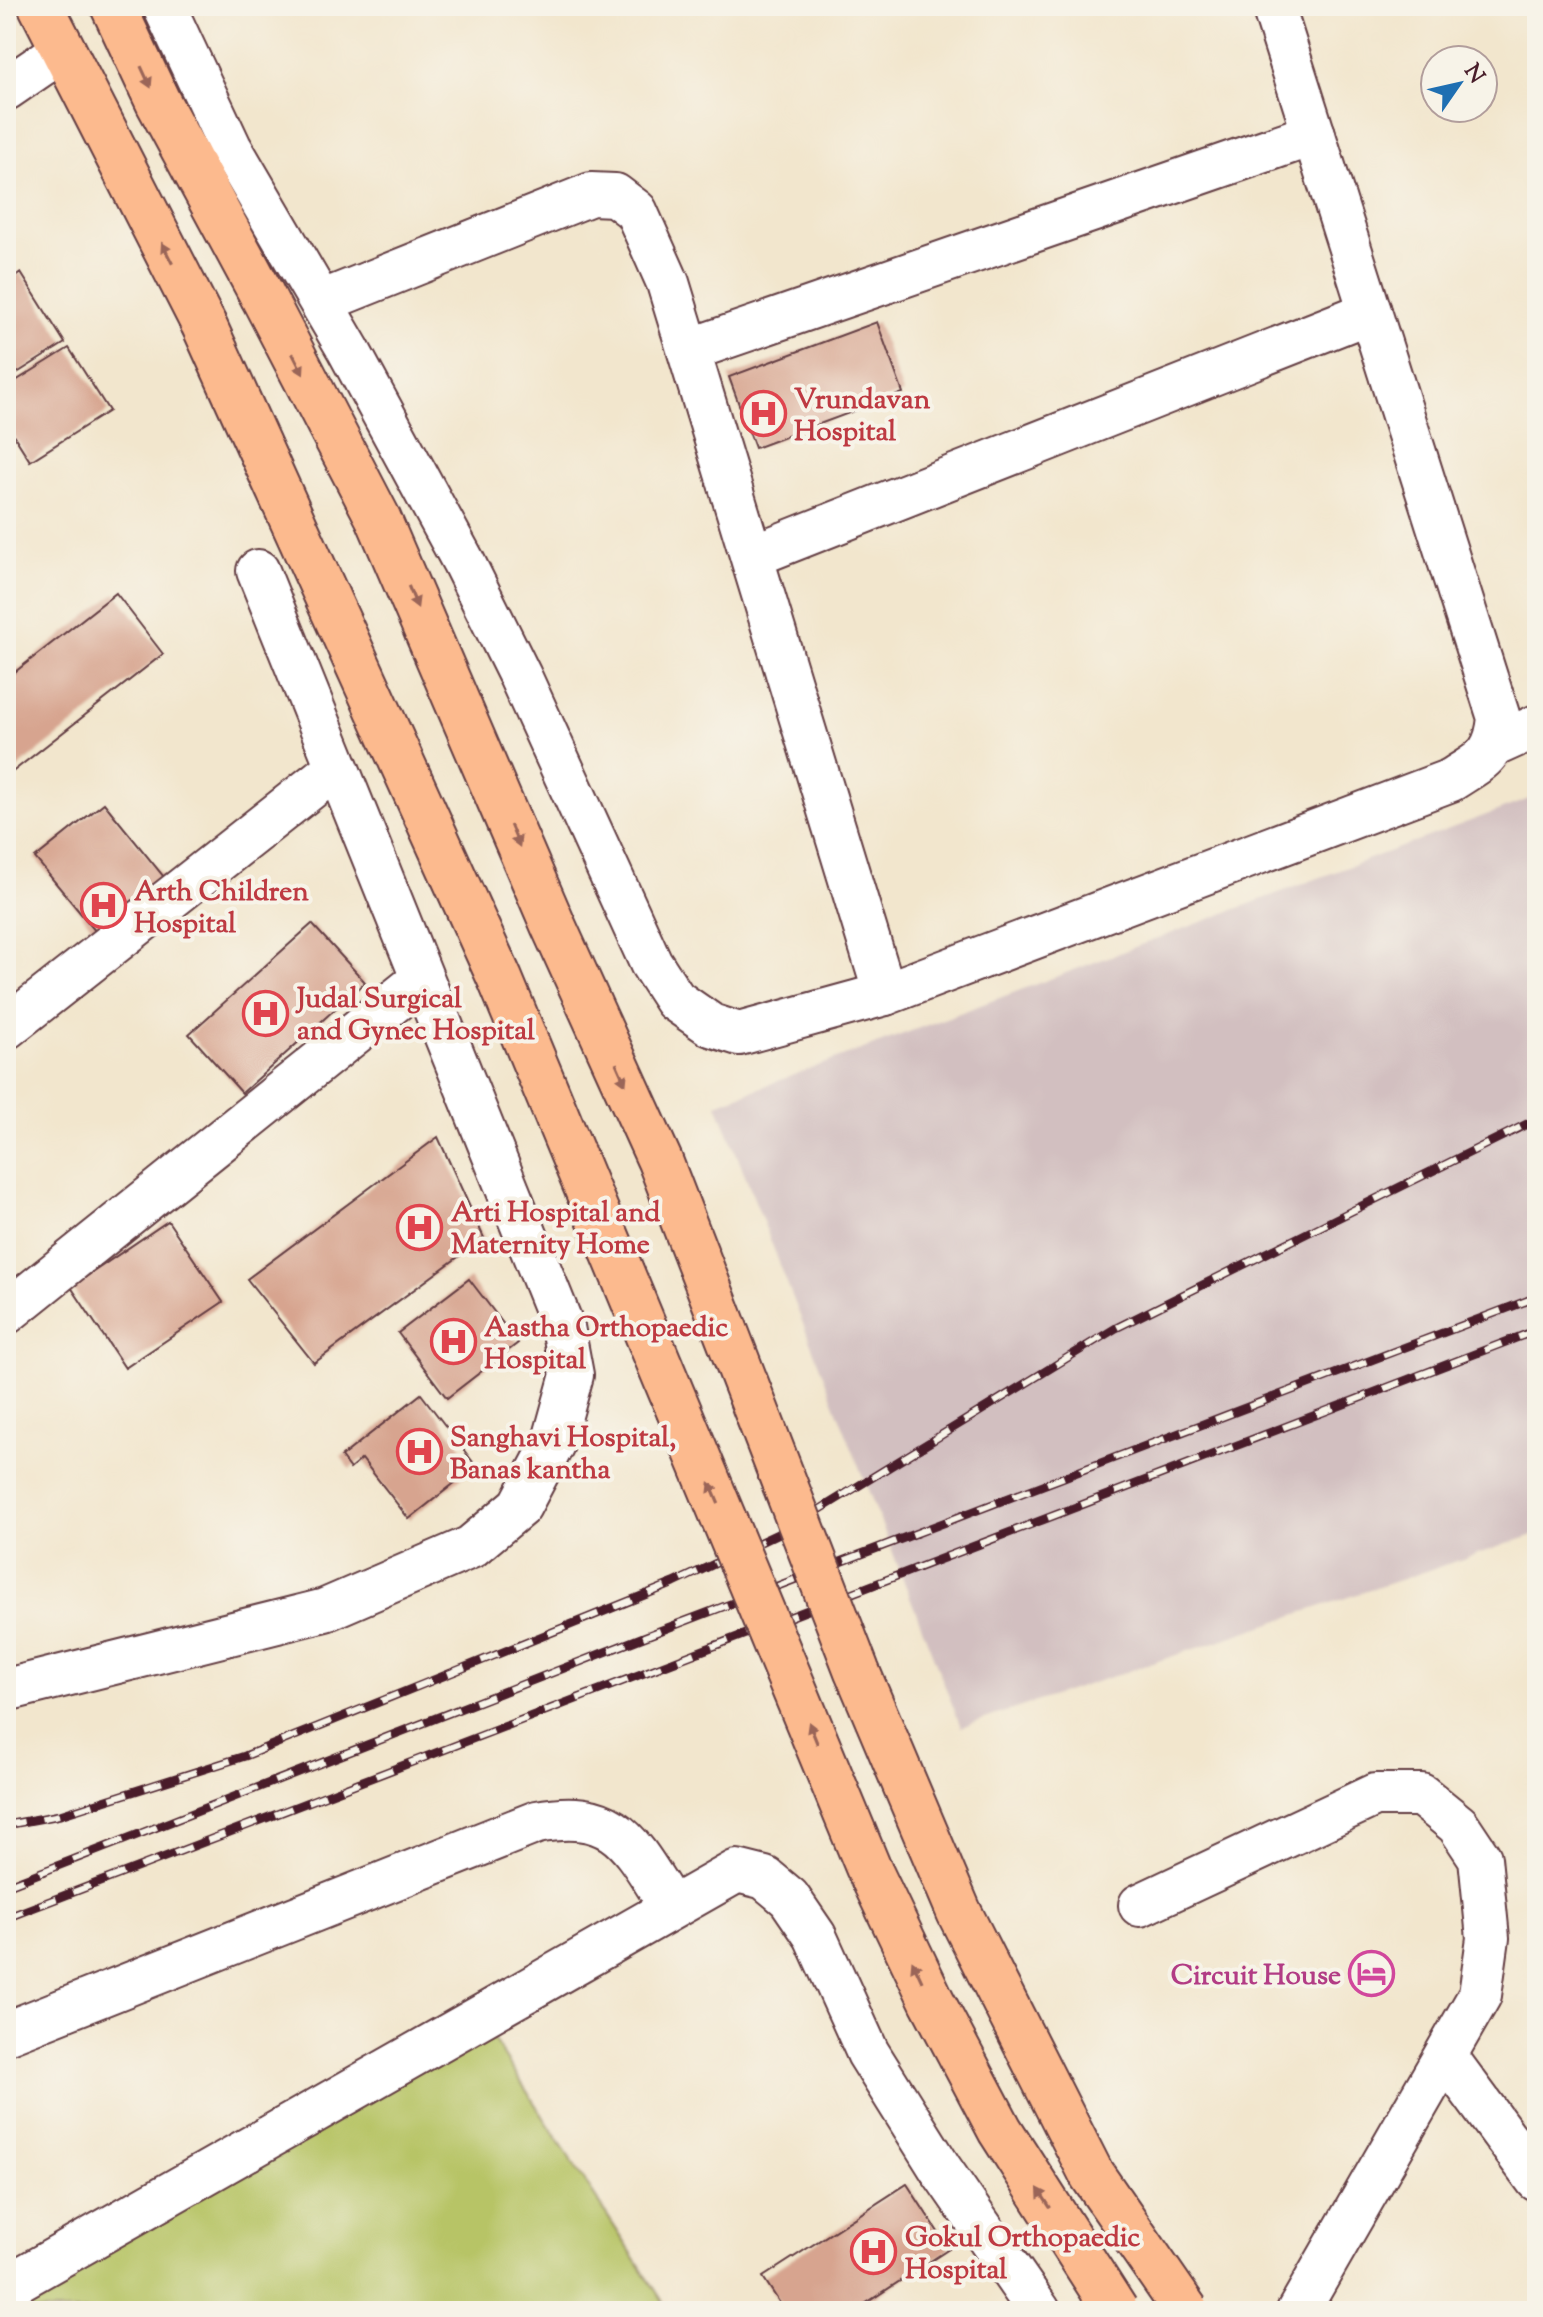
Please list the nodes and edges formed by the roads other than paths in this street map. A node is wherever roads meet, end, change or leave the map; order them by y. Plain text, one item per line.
1 (41, 6) edge
2 (113, 6) edge
3 (164, 6) edge
4 (1273, 6) edge
5 (63, 50) junction
6 (6, 89) edge
7 (1314, 134) junction
8 (321, 302) junction
9 (1370, 312) junction
10 (689, 350) junction
11 (752, 556) junction
12 (258, 571) dead end
13 (1537, 726) edge
14 (1497, 744) junction
15 (336, 768) junction
16 (421, 980) junction
17 (885, 994) junction
18 (6, 1028) edge
19 (6, 1313) edge
20 (6, 1690) edge
21 (1140, 1905) dead end
22 (671, 1907) junction
23 (6, 2033) edge
24 (1447, 2058) junction
25 (1537, 2180) edge
26 (6, 2287) edge
27 (1039, 2311) edge
28 (1116, 2311) edge
29 (1186, 2311) edge
30 (1298, 2311) edge

1 - 5 main road
2 -> 29 main road, bridge
3 - 8 street
4 - 7 street
5 - 6 street
28 -> 5 main road, bridge
7 - 9 street
7 - 10 street
8 - 10 street
8 - 17 street
9 - 11 street
9 - 14 street
10 - 11 street
11 - 17 street
12 - 15 street
13 - 14 street
14 - 17 street
15 - 16 street
15 - 18 street
16 - 19 street
16 - 20 street
21 - 24 street
22 - 23 street
22 - 26 street
22 - 27 street
24 - 25 street
24 - 30 street

